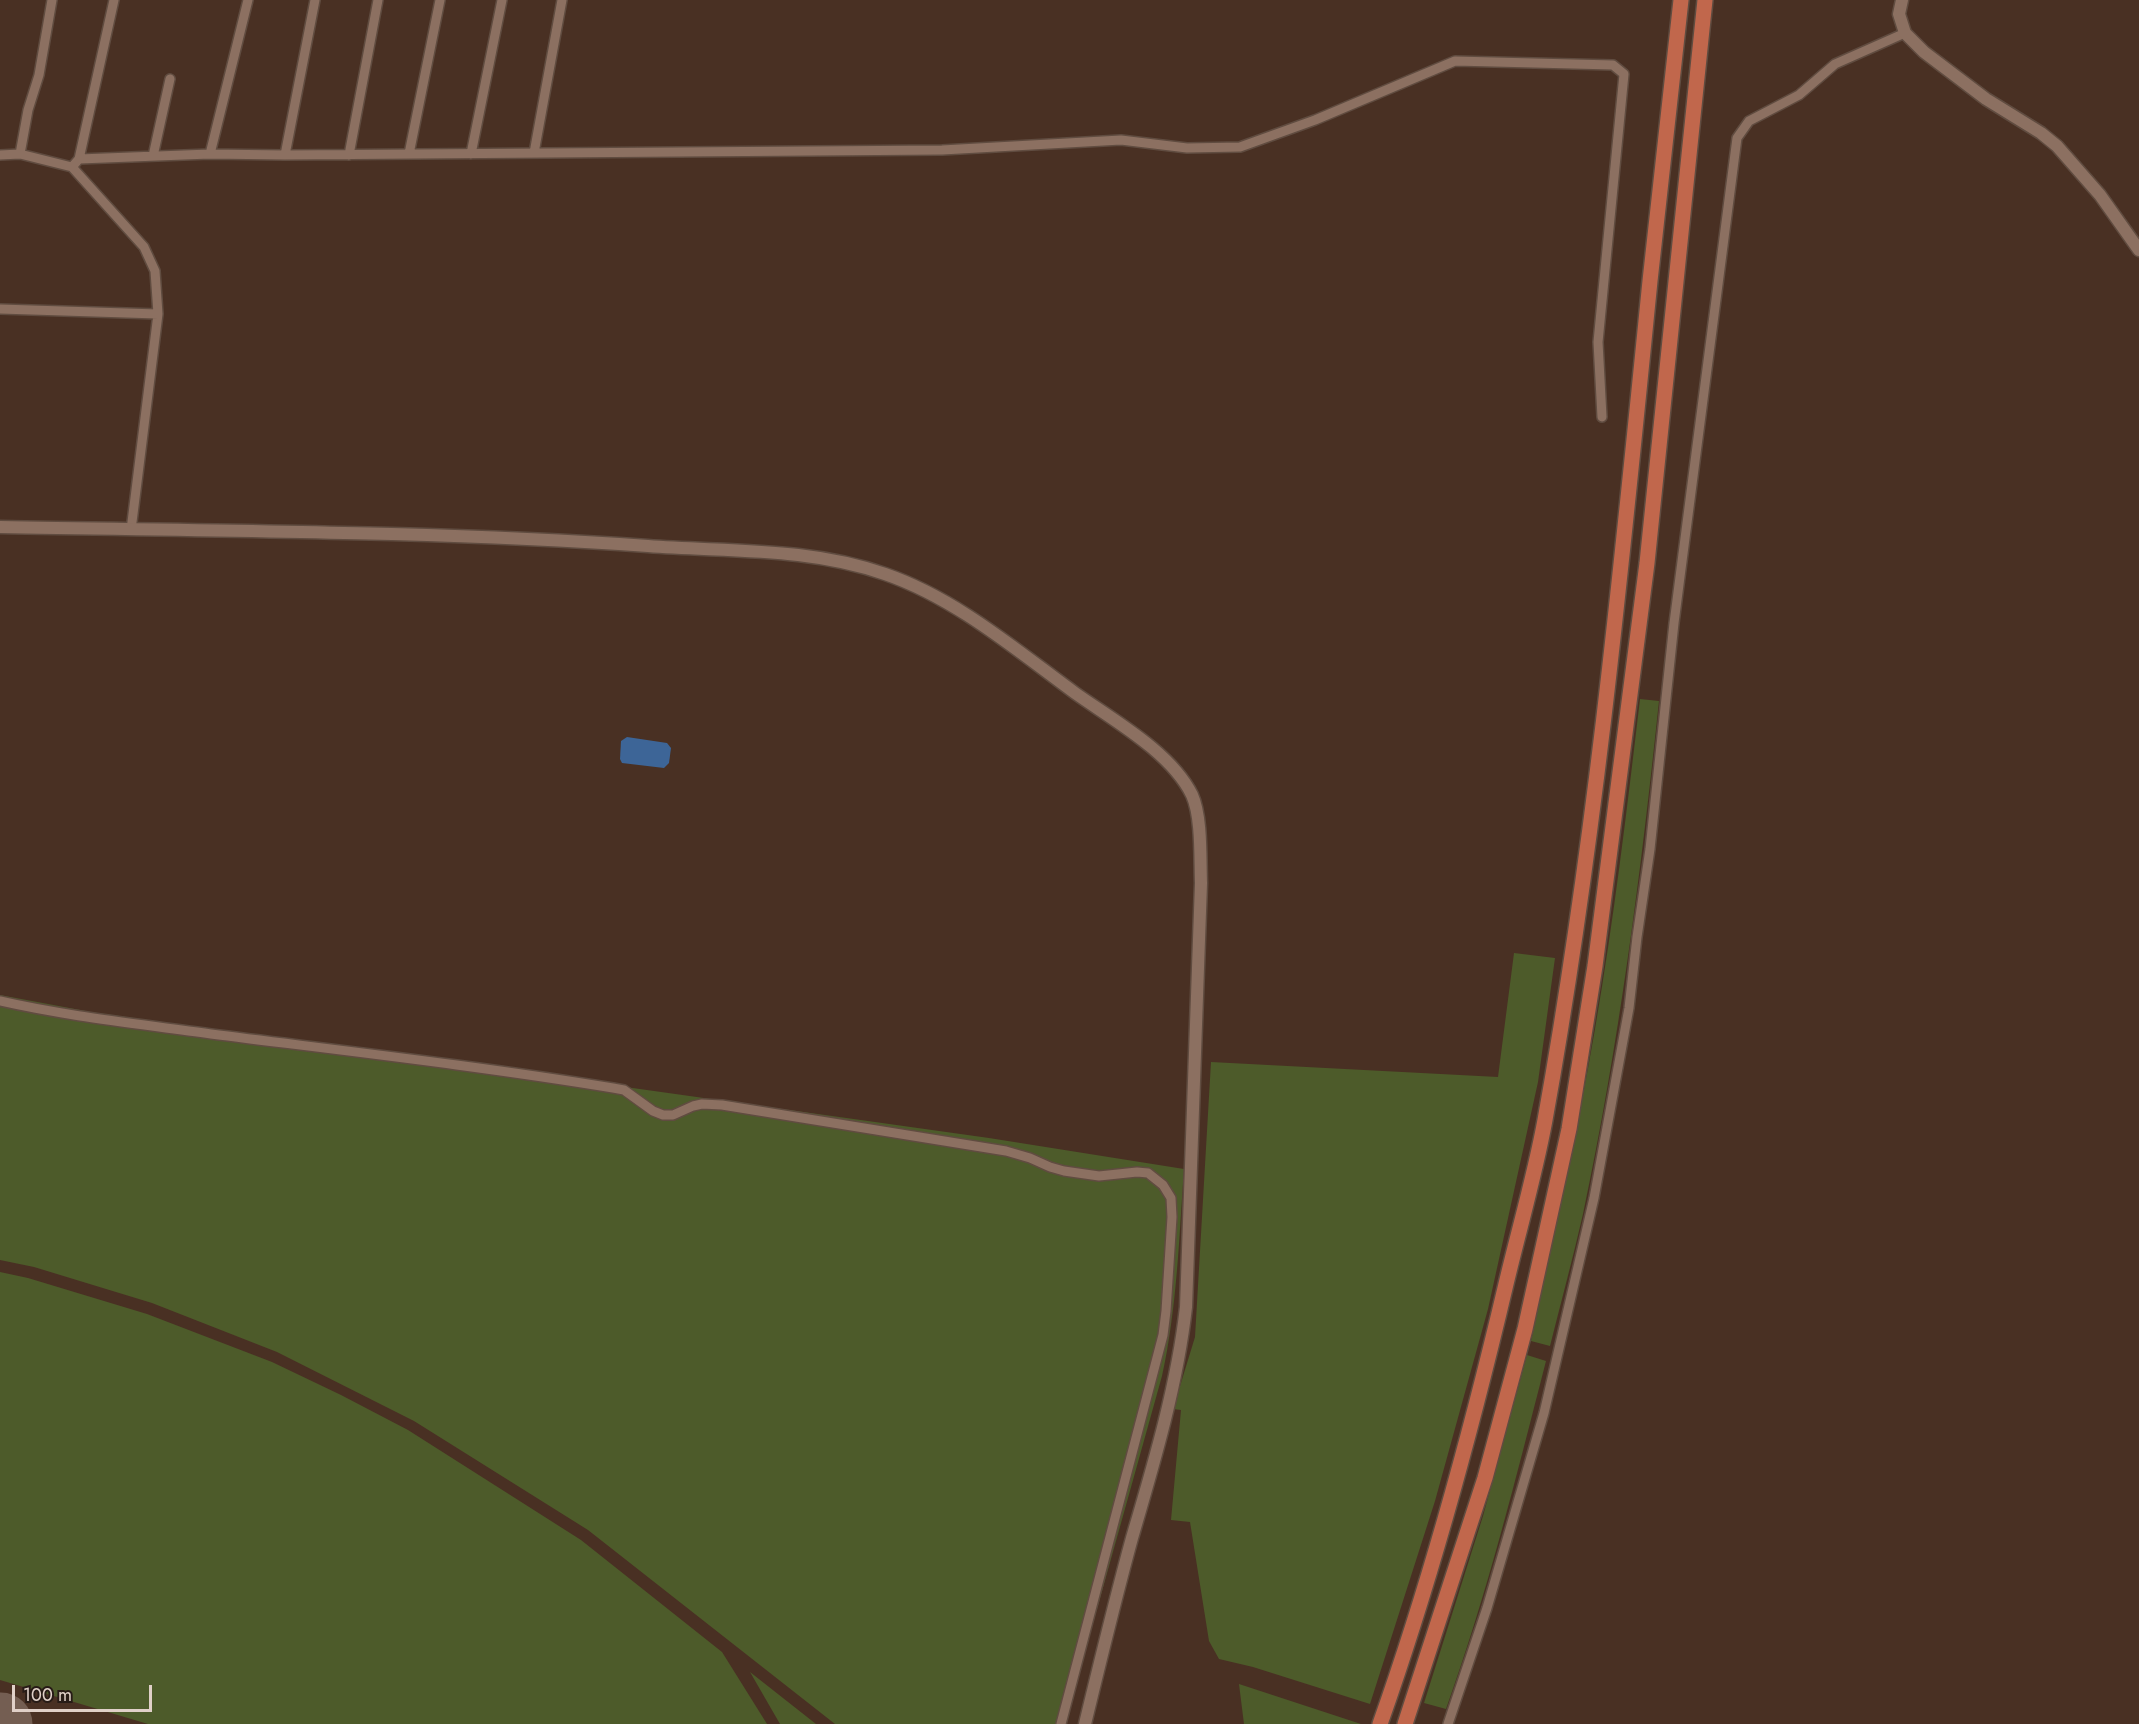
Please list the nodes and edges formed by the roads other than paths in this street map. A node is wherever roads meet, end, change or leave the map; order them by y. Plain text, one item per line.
1 (52, 0) edge
2 (114, 0) edge
3 (248, 0) edge
4 (315, 0) edge
5 (378, 0) edge
6 (440, 0) edge
7 (502, 0) edge
8 (562, 0) edge
9 (1681, 0) edge
10 (1705, 0) edge
11 (1902, 0) edge
12 (1905, 33) junction
13 (170, 79) dead end
14 (534, 153) junction
15 (20, 154) junction
16 (210, 154) junction
17 (409, 154) junction
18 (471, 154) junction
19 (0, 155) edge
20 (285, 155) junction
21 (349, 155) junction
22 (153, 156) junction
23 (79, 159) junction
24 (72, 167) junction
25 (2139, 250) edge
26 (0, 309) edge
27 (158, 314) junction
28 (1602, 417) dead end
29 (0, 527) edge
30 (131, 530) junction
31 (0, 1001) edge
32 (1061, 1724) edge
33 (1084, 1724) edge
34 (1380, 1724) edge
35 (1405, 1724) edge
36 (1448, 1724) edge

1 - 15 street
2 - 23 street
3 - 16 street
4 - 20 street
5 - 21 street
6 - 17 street
7 - 18 street
8 - 14 street
9 - 34 highway
10 - 35 highway
11 - 12 street
12 - 25 street
12 - 36 street
13 - 22 street
14 - 18 street
14 - 28 street
15 - 19 street
15 - 24 street
16 - 20 street
16 - 22 street
17 - 18 street
17 - 21 street
20 - 21 street
22 - 23 street
23 - 24 street
24 - 27 street
26 - 27 street
27 - 30 street
29 - 30 street
30 - 33 street
31 - 32 street

